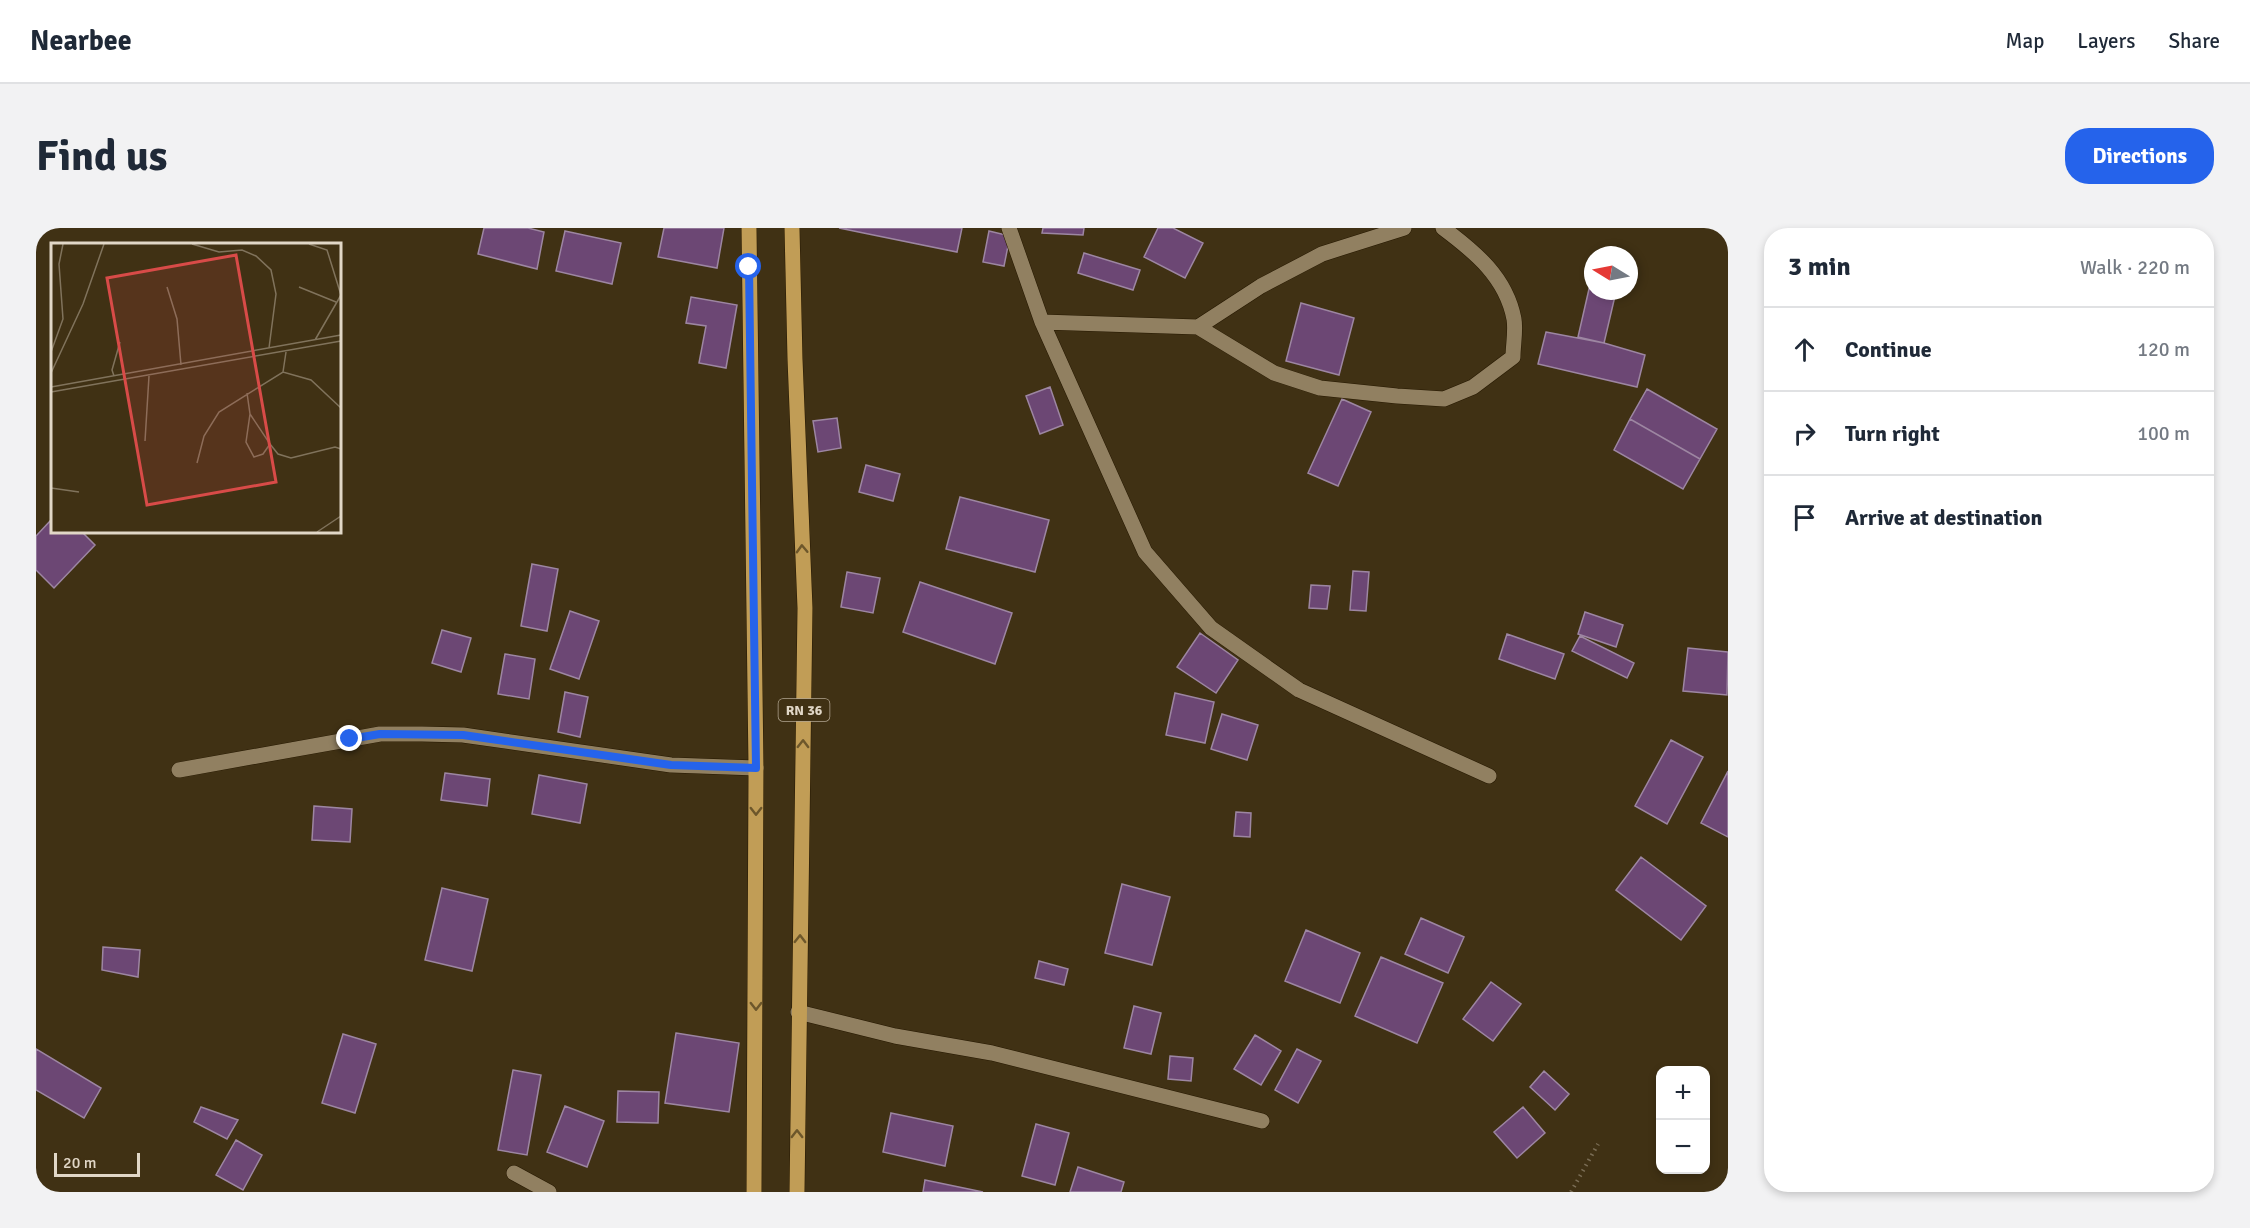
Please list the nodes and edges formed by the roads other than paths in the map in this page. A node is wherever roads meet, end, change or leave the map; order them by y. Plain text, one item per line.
1 (749, 228) edge
2 (792, 228) edge
3 (1009, 228) edge
4 (1404, 228) edge
5 (1443, 228) edge
6 (1042, 322) junction
7 (1198, 327) junction
8 (756, 768) junction
9 (179, 770) dead end
10 (1489, 776) dead end
11 (798, 1012) junction
12 (1262, 1121) dead end
13 (514, 1173) dead end
14 (549, 1192) edge
15 (754, 1192) edge
16 (797, 1192) edge

1 - 8 main road
11 -> 2 main road, RN 36
3 - 6 street
4 - 7 street
5 - 7 street
6 - 7 street
6 - 10 street
8 - 9 street
8 -> 15 main road
11 - 12 street
16 -> 11 main road, RN 36
13 - 14 street

